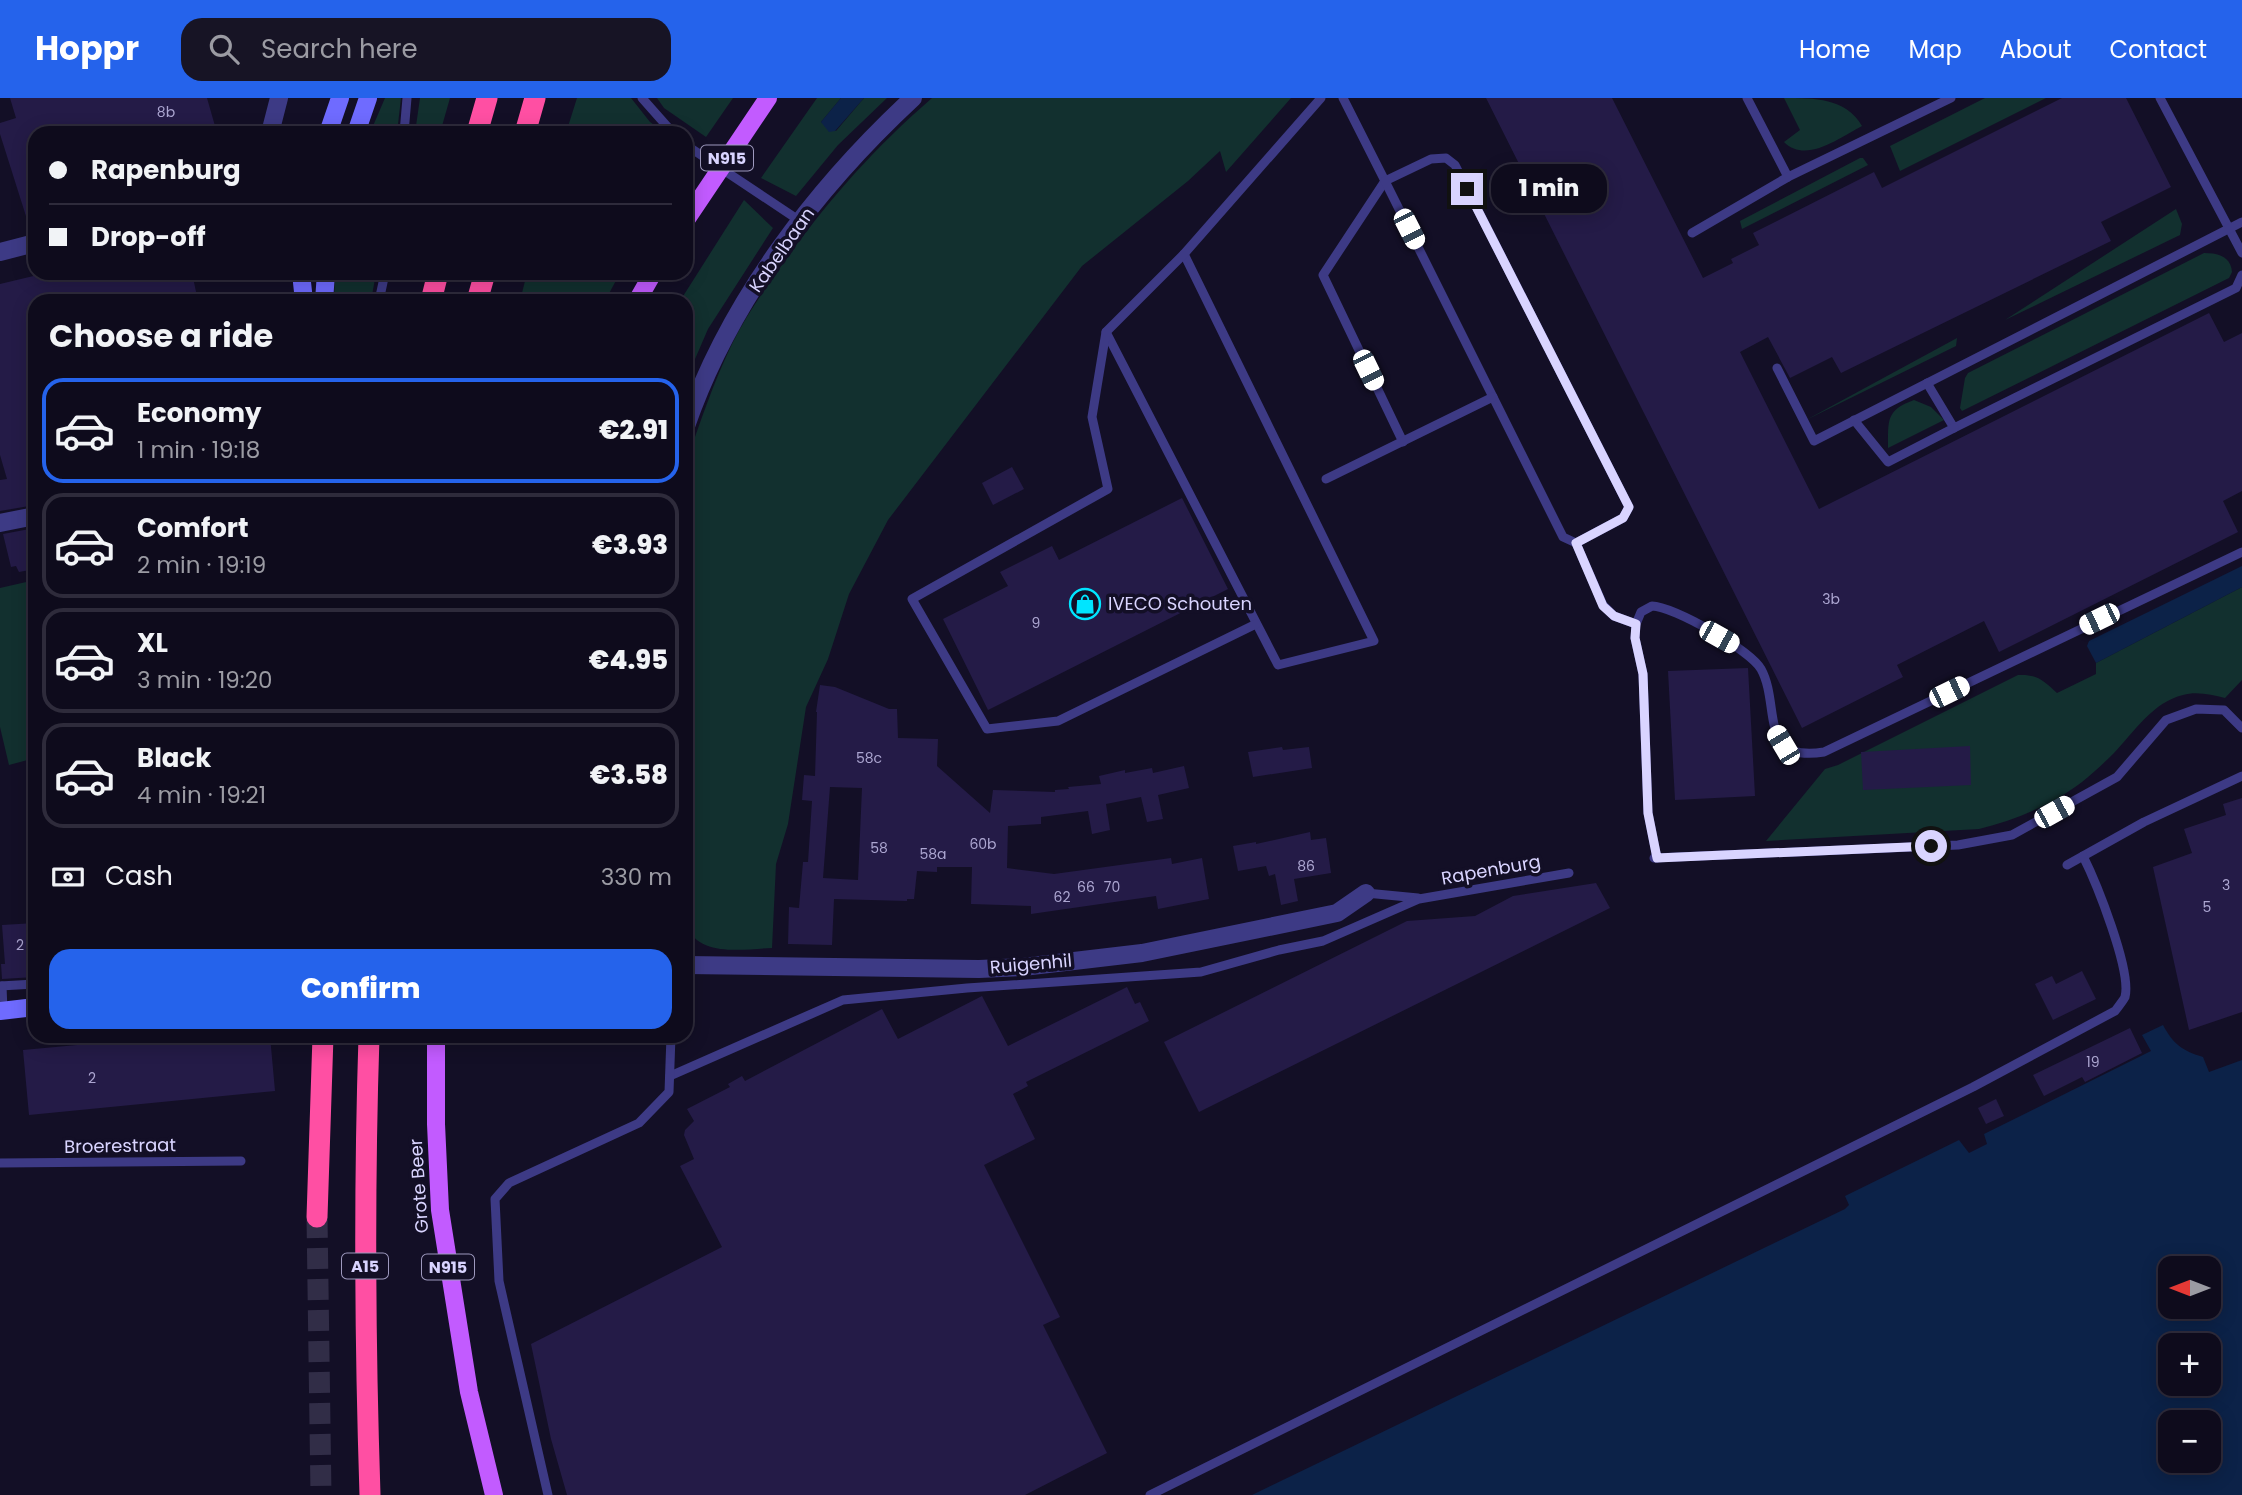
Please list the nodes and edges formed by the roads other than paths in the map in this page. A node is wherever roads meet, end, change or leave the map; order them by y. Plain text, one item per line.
1 (278, 98) edge
2 (340, 98) edge
3 (368, 98) edge
4 (407, 98) edge
5 (487, 98) edge
6 (535, 98) edge
7 (642, 98) edge
8 (768, 98) edge
9 (913, 98) edge
10 (1321, 98) edge
11 (1343, 98) edge
12 (1747, 98) edge
13 (1951, 98) edge
14 (2160, 98) edge
15 (272, 126) edge
16 (330, 126) edge
17 (358, 126) edge
18 (405, 126) edge
19 (479, 126) edge
20 (527, 126) edge
21 (667, 126) edge
22 (693, 150) edge
23 (1788, 177) junction
24 (1385, 181) junction
25 (693, 210) edge
26 (800, 221) junction
27 (2242, 222) edge
28 (2229, 229) junction
29 (1692, 233) dead end
30 (28, 245) edge
31 (0, 252) edge
32 (2242, 253) edge
33 (1184, 254) junction
34 (2242, 275) edge
35 (1106, 332) junction
36 (1777, 368) dead end
37 (1927, 383) junction
38 (1493, 397) junction
39 (693, 407) edge
40 (1854, 420) junction
41 (1954, 428) junction
42 (1403, 442) junction
43 (1326, 480) dead end
44 (28, 517) edge
45 (0, 523) edge
46 (1576, 543) junction
47 (2242, 552) edge
48 (1256, 624) junction
49 (1636, 624) junction
50 (2242, 728) edge
51 (2242, 776) edge
52 (2083, 856) junction
53 (2067, 866) dead end
54 (1569, 873) dead end
55 (1366, 893) joint
56 (1419, 899) junction
57 (693, 965) edge
58 (28, 984) edge
59 (1, 986) edge
60 (28, 1008) edge
61 (2, 1011) edge
62 (323, 1043) edge
63 (369, 1043) edge
64 (436, 1043) edge
65 (671, 1043) edge
66 (670, 1076) junction
67 (241, 1161) dead end
68 (0, 1163) edge
69 (317, 1217) tunnel mouth
70 (370, 1495) edge
71 (494, 1495) edge
72 (548, 1495) edge
73 (1150, 1495) edge

1 - 15 street
2 - 16 street
3 - 17 street
4 - 18 lane
5 - 19 highway
6 - 20 highway
7 - 21 lane
8 - 25 main road, N915, bridge
9 - 26 street, Kabelbaan
10 - 33 lane
11 - 24 lane
12 - 23 lane
13 - 23 lane
14 - 28 lane
22 - 26 lane
23 - 29 lane
24 - 38 lane
24 - 42 lane
24 - 46 lane
26 - 39 street, Kabelbaan
27 - 28 lane
28 - 32 lane
28 - 37 lane
30 - 31 street
33 - 35 lane
33 - 48 lane
34 - 41 lane
35 - 48 lane
35 - 48 lane
36 - 40 lane
37 - 40 lane
37 - 41 lane
38 - 42 lane
38 - 46 lane
40 - 41 lane
42 - 43 lane
44 - 45 street
46 - 49 lane
47 - 49 lane
49 - 50 lane
51 - 52 lane
52 - 53 lane
52 - 73 lane
54 - 56 lane, Rapenburg
55 - 56 lane
55 - 57 street, Ruigenhil
56 - 66 lane
58 - 59 lane
59 - 61 lane
60 - 61 street
62 - 69 highway
63 - 70 highway, A15
64 - 71 main road, Grote Beer / N915
65 - 66 lane
66 - 72 lane
67 - 68 lane, Broerestraat

